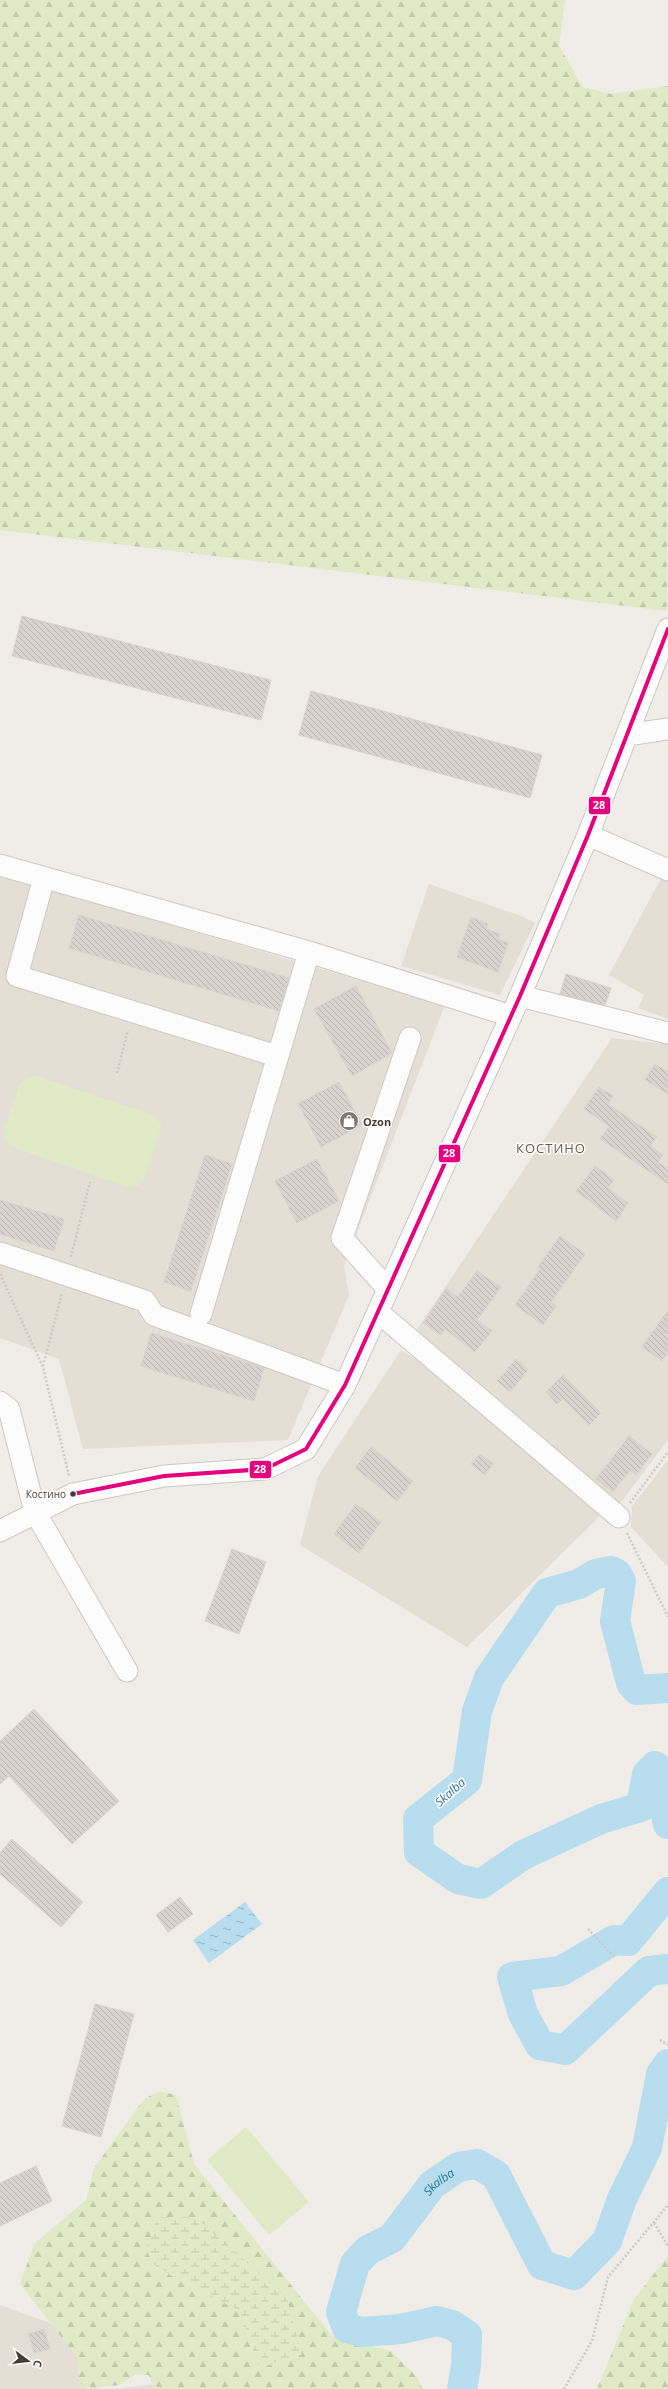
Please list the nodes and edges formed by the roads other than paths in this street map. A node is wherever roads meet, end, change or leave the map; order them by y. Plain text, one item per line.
1 (668, 629) edge
2 (668, 729) edge
3 (627, 735) junction
4 (588, 835) junction
5 (0, 865) edge
6 (668, 870) edge
7 (44, 878) junction
8 (309, 952) junction
9 (520, 996) junction
10 (511, 1016) junction
11 (668, 1033) edge
12 (410, 1038) dead end
13 (277, 1056) junction
14 (0, 1253) edge
15 (388, 1288) junction
16 (378, 1312) junction
17 (201, 1314) dead end
18 (345, 1385) junction
19 (0, 1402) edge
20 (35, 1512) junction
21 (619, 1516) road end
22 (0, 1531) edge
23 (128, 1671) dead end

1 - 3 street
2 - 3 street
3 - 4 street
4 - 6 street
4 - 9 street
5 - 7 street
7 - 8 street
7 - 13 street
8 - 10 street
8 - 13 street
9 - 10 street
9 - 11 street
10 - 15 street
12 - 15 street
13 - 17 street
14 - 18 street
15 - 16 street
16 - 18 street
16 - 21 street
18 - 20 street
19 - 20 street
20 - 22 street
20 - 23 street

